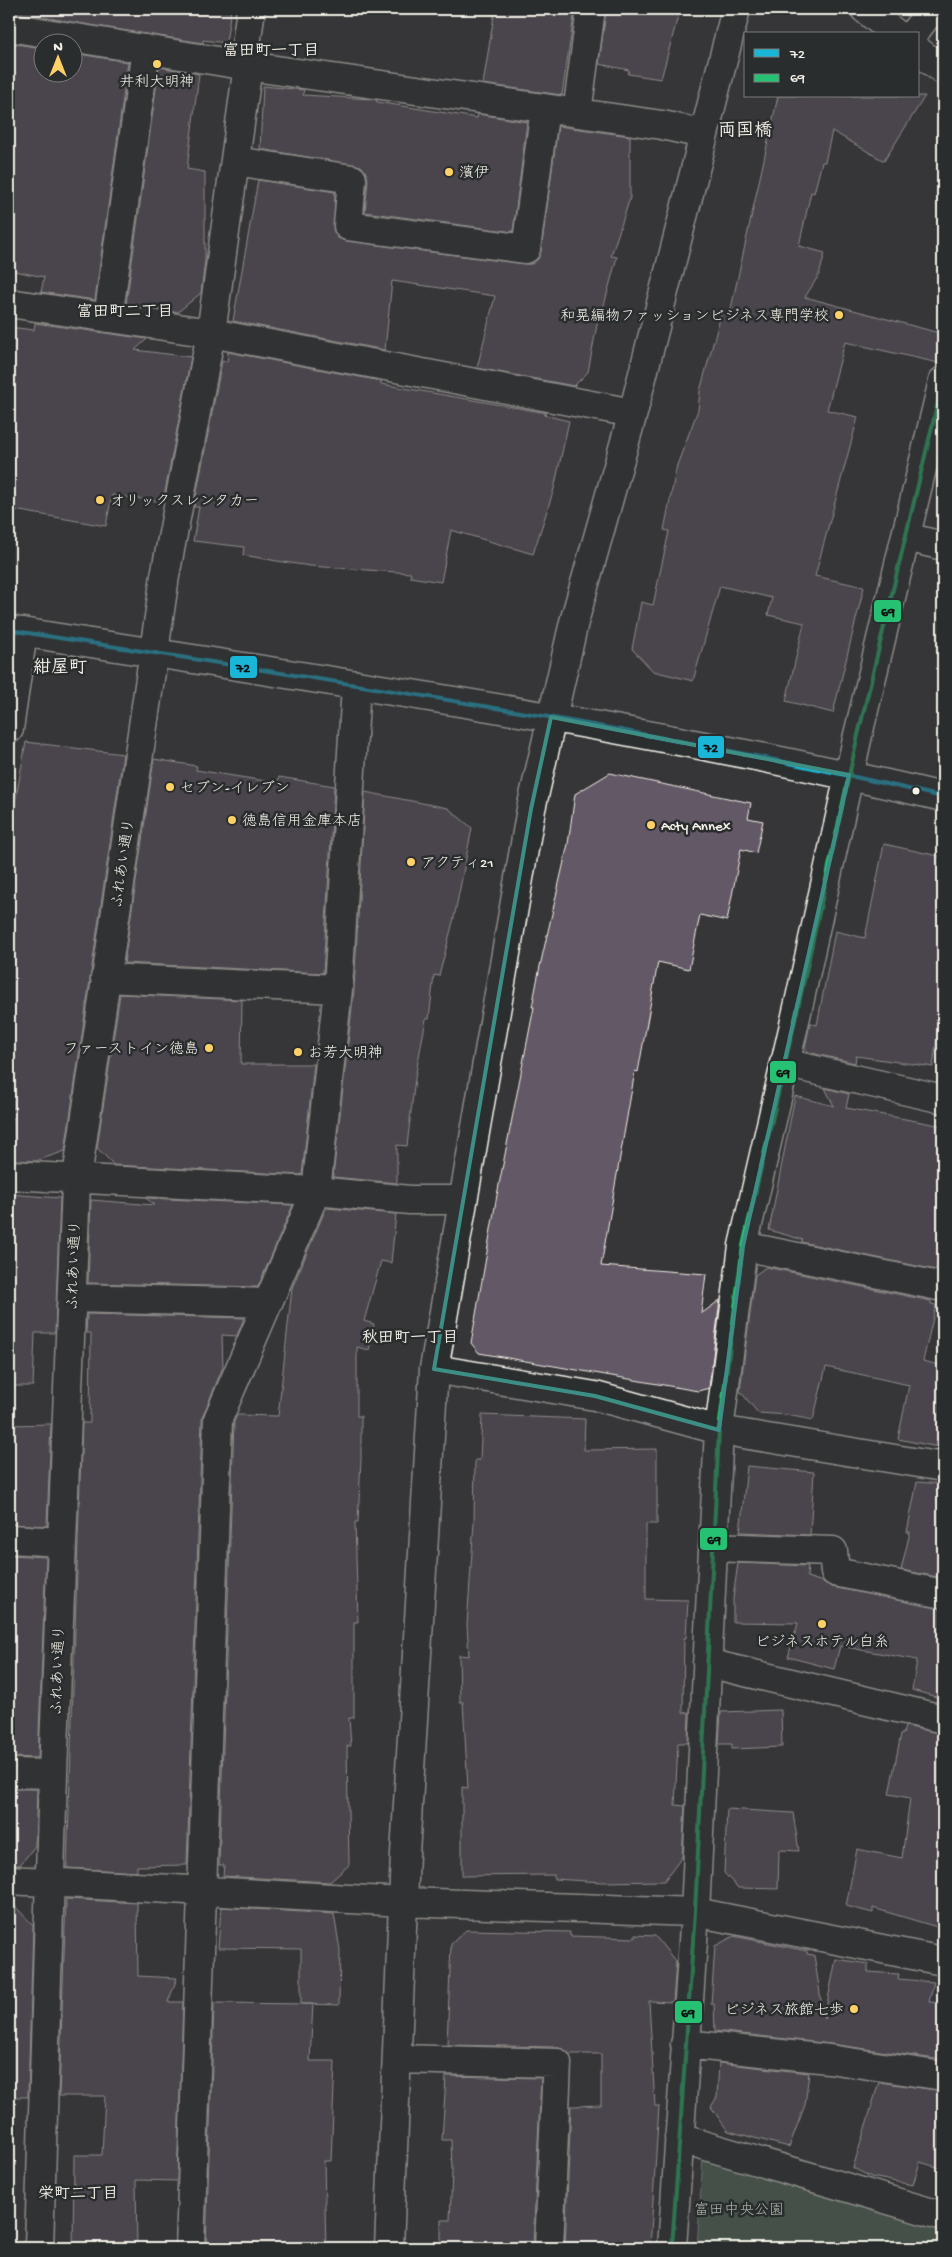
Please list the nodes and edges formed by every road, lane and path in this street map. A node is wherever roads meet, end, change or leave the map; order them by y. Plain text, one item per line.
1 (251, 9) edge
2 (591, 9) edge
3 (736, 9) edge
4 (865, 9) edge
5 (932, 9) edge
6 (9, 28) edge
7 (894, 32) edge
8 (915, 32) edge
9 (146, 49) junction
10 (920, 53) edge
11 (248, 66) junction
12 (943, 70) edge
13 (545, 108) junction
14 (577, 112) junction
15 (703, 134) junction
16 (235, 161) junction
17 (9, 303) edge
18 (108, 318) junction
19 (211, 333) junction
20 (943, 381) edge
21 (633, 413) junction
22 (906, 538) junction
23 (943, 546) edge
24 (16, 631) edge
25 (153, 653) junction
26 (356, 685) junction
27 (551, 717) junction
28 (9, 730) edge
29 (849, 775) junction
30 (943, 797) edge
31 (105, 978) junction
32 (338, 989) junction
33 (784, 1063) junction
34 (943, 1098) edge
35 (9, 1175) edge
36 (77, 1180) junction
37 (316, 1191) junction
38 (462, 1200) junction
39 (743, 1246) junction
40 (943, 1287) edge
41 (72, 1298) junction
42 (268, 1303) junction
43 (434, 1369) junction
44 (719, 1430) junction
45 (943, 1467) edge
46 (9, 1539) edge
47 (62, 1542) junction
48 (713, 1547) junction
49 (943, 1594) edge
50 (707, 1663) junction
51 (943, 1719) edge
52 (9, 1773) edge
53 (53, 1774) junction
54 (9, 1880) edge
55 (49, 1882) junction
56 (202, 1891) junction
57 (403, 1902) junction
58 (695, 1912) junction
59 (943, 1961) edge
60 (685, 2044) junction
61 (397, 2059) junction
62 (943, 2076) edge
63 (679, 2138) junction
64 (943, 2216) edge
65 (38, 2248) edge
66 (190, 2248) edge
67 (389, 2248) edge
68 (549, 2248) edge
69 (672, 2248) edge

1 - 11 street, ふれあい通り
2 - 14 street
3 - 15 street
4 - 7 street
5 - 8 street
6 - 9 street
9 - 11 street
9 - 18 street
10 - 12 street
11 - 13 street
11 - 16 street, ふれあい通り
13 - 14 street
13 - 16 street
14 - 15 street
15 - 21 street
16 - 19 street, ふれあい通り
17 - 18 street
18 - 19 street
19 - 21 street
19 - 25 street, ふれあい通り
20 - 22 street
21 - 27 street
22 - 23 street
22 - 29 street
24 - 25 street
24 - 28 street
25 - 26 street
25 - 31 street, ふれあい通り
26 - 27 street
26 - 32 street
27 - 29 street
27 - 38 street
29 - 30 street
29 - 33 street
31 - 32 street
31 - 36 street, ふれあい通り
32 - 37 street
33 - 34 street
33 - 39 street
35 - 36 street
36 - 37 street
36 - 41 street, ふれあい通り
37 - 38 street
37 - 42 street
38 - 43 street
39 - 40 street
39 - 44 street
41 - 42 street
41 - 47 street, ふれあい通り
42 - 56 street
43 - 44 street
43 - 57 street
44 - 45 street
44 - 48 street
46 - 47 street
47 - 53 street, ふれあい通り
48 - 49 street
48 - 50 street
50 - 51 street
50 - 58 street
52 - 53 street
53 - 55 street, ふれあい通り
54 - 55 street
55 - 56 street
55 - 65 street, ふれあい通り
56 - 57 street
56 - 66 street
57 - 58 street
57 - 61 street
58 - 59 street
58 - 60 street
60 - 62 street
60 - 63 street
61 - 67 street
61 - 68 street
63 - 64 street
63 - 69 street

